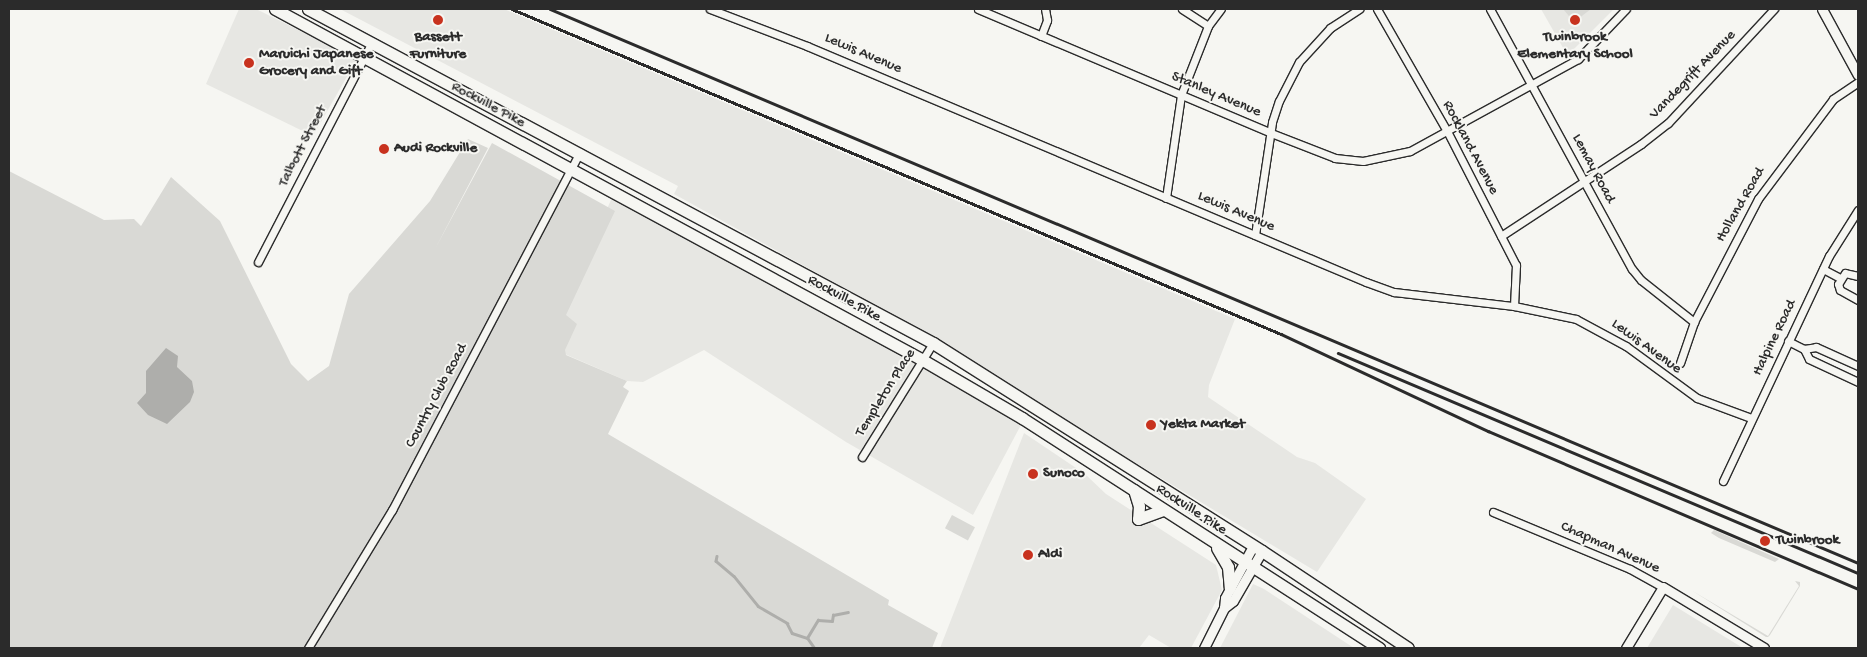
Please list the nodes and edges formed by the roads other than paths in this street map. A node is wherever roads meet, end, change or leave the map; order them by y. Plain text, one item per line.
1 (275, 9) edge
2 (308, 9) edge
3 (710, 9) edge
4 (978, 9) edge
5 (1045, 9) edge
6 (1182, 9) edge
7 (1221, 9) edge
8 (1359, 9) edge
9 (1377, 9) edge
10 (1490, 9) edge
11 (1626, 9) edge
12 (1774, 9) edge
13 (1822, 9) edge
14 (1208, 26) junction
15 (1041, 36) junction
16 (372, 42) junction
17 (365, 56) junction
18 (1858, 75) edge
19 (1858, 82) edge
20 (1532, 85) junction
21 (1181, 95) junction
22 (478, 99) junction
23 (470, 113) junction
24 (1447, 131) junction
25 (1270, 133) junction
26 (580, 152) junction
27 (573, 168) junction
28 (1584, 182) junction
29 (1166, 198) junction
30 (1858, 210) edge
31 (1255, 235) junction
32 (1501, 236) junction
33 (258, 262) dead end
34 (1823, 269) junction
35 (1858, 276) edge
36 (1840, 278) junction
37 (1858, 300) edge
38 (1514, 306) junction
39 (1694, 322) junction
40 (1788, 341) junction
41 (934, 343) junction
42 (1804, 349) junction
43 (921, 359) junction
44 (1680, 363) dead end
45 (1858, 366) edge
46 (1858, 382) edge
47 (1751, 418) junction
48 (862, 457) dead end
49 (1723, 481) dead end
50 (1134, 490) junction
51 (1163, 510) junction
52 (1493, 512) dead end
53 (1212, 542) junction
54 (1257, 548) junction
55 (1247, 565) junction
56 (1663, 587) junction
57 (1230, 588) junction
58 (1224, 608) junction
59 (308, 648) edge
60 (1204, 648) edge
61 (1379, 648) edge
62 (1408, 648) edge
63 (1626, 648) edge
64 (1764, 648) edge

1 - 17 main road, Rockville Pike
2 - 16 main road, Rockville Pike
3 - 29 street, Lewis Avenue
4 - 15 street, Stanley Avenue
5 - 15 street
6 - 14 street
7 - 14 street
8 - 25 street
9 - 24 street, Rockland Avenue
10 - 20 street, Lemay Road
11 - 20 street, Stanley Avenue
12 - 28 street, Vandegrift Avenue
13 - 18 street
14 - 21 street
15 - 21 street, Stanley Avenue
16 - 17 street, Talbott Street
16 - 22 main road, Rockville Pike
17 - 23 main road, Rockville Pike
17 - 33 street, Talbott Street
19 - 39 street, Holland Road
20 - 24 street, Stanley Avenue
20 - 28 street, Lemay Road
21 - 25 street, Stanley Avenue
21 - 29 street
22 - 23 main road
22 - 26 main road, Rockville Pike
23 - 27 main road, Rockville Pike
24 - 25 street, Stanley Avenue
24 - 32 street, Rockland Avenue
25 - 31 street
26 - 27 street, Country Club Road
26 - 41 main road, Rockville Pike
27 - 43 main road, Rockville Pike
27 - 59 street, Country Club Road
28 - 32 street, Vandegrift Avenue
28 - 39 street, Lemay Road
29 - 31 street, Lewis Avenue
30 - 34 street, Halpine Road
31 - 38 street, Lewis Avenue
32 - 38 street, Rockland Avenue
34 - 36 street
34 - 40 street, Halpine Road
35 - 36 street
36 - 37 street
38 - 47 street, Lewis Avenue
39 - 44 street, Holland Road
40 - 42 street
40 - 47 street, Halpine Road
41 - 43 street, Templeton Place
41 - 54 main road, Rockville Pike
42 - 45 street
42 - 46 street
43 - 48 street, Templeton Place
43 - 50 main road, Rockville Pike
47 - 49 street, Halpine Road
50 - 51 main road, Rockville Pike
50 - 51 main road
51 - 53 main road, Rockville Pike
52 - 56 street, Chapman Avenue
53 - 55 main road, Rockville Pike
53 - 57 main road
54 - 55 street
54 - 62 main road, Rockville Pike
55 - 57 street
55 - 58 street
55 - 61 main road, Rockville Pike
56 - 63 street
56 - 64 street, Chapman Avenue
57 - 58 street
58 - 60 street

